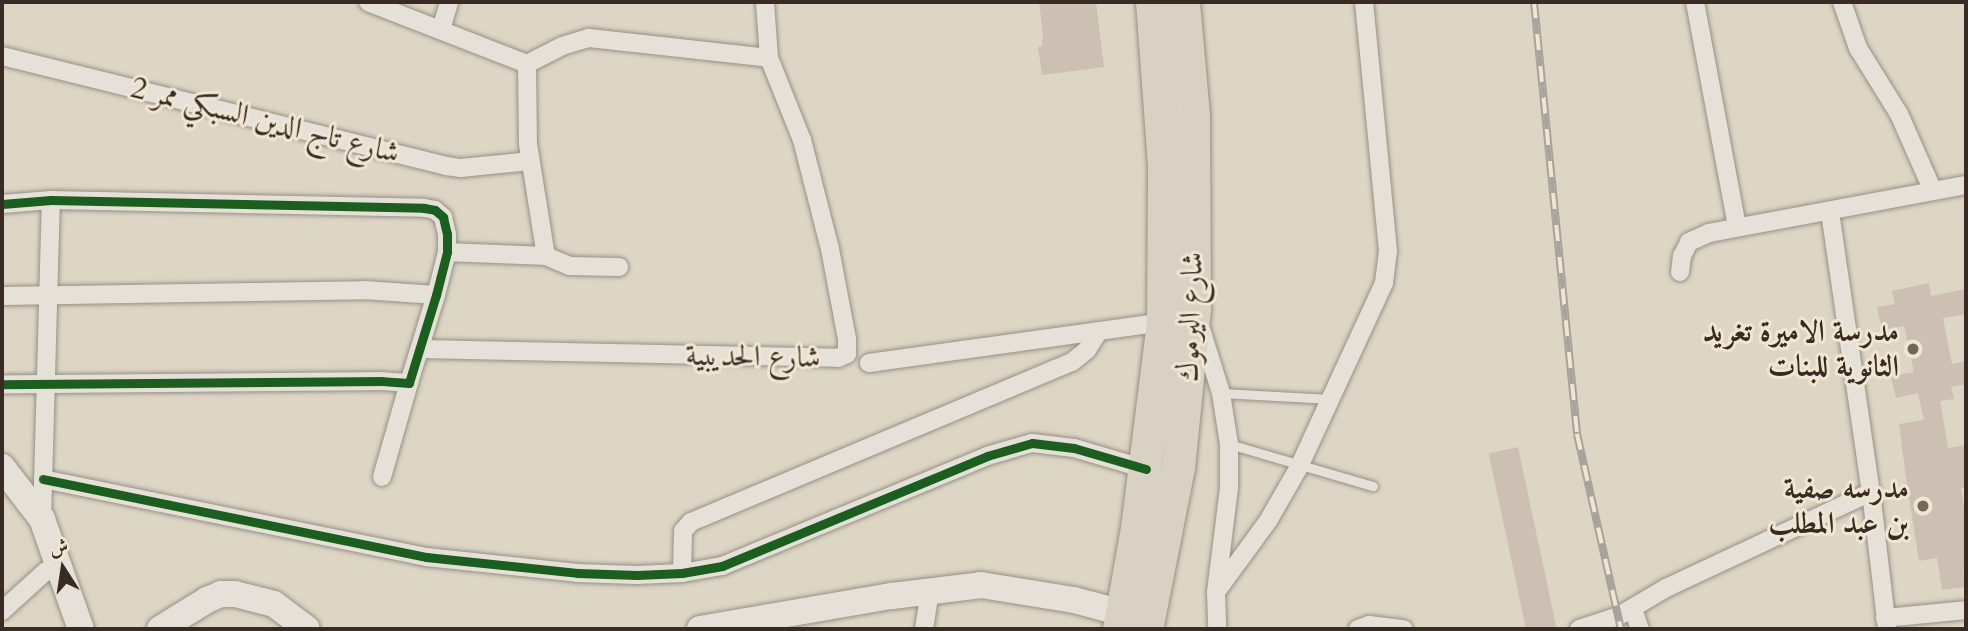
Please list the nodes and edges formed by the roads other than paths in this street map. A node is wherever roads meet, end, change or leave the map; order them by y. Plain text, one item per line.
1 (368, 2) edge
2 (449, 2) edge
3 (765, 2) edge
4 (1152, 2) edge
5 (1183, 2) edge
6 (1364, 2) edge
7 (1695, 2) edge
8 (1842, 2) edge
9 (441, 29) junction
10 (2, 56) edge
11 (769, 58) junction
12 (527, 64) junction
13 (530, 161) junction
14 (1966, 185) edge
15 (1933, 191) junction
16 (51, 200) junction
17 (2, 204) edge
18 (1830, 212) junction
19 (1737, 227) junction
20 (447, 252) junction
21 (546, 256) junction
22 (619, 267) dead end
23 (1680, 272) dead end
24 (50, 295) junction
25 (436, 295) junction
26 (2, 296) edge
27 (1194, 309) junction
28 (1163, 322) junction
29 (1100, 331) junction
30 (420, 349) junction
31 (869, 363) dead end
32 (1158, 365) junction
33 (1190, 372) junction
34 (47, 382) junction
35 (409, 383) junction
36 (2, 384) edge
37 (1221, 393) junction
38 (1331, 399) junction
39 (1229, 444) junction
40 (2, 467) edge
41 (1299, 467) junction
42 (1146, 469) junction
43 (382, 477) dead end
44 (43, 479) junction
45 (1373, 486) dead end
46 (2, 487) edge
47 (1871, 492) junction
48 (42, 519) junction
49 (46, 570) junction
50 (682, 573) junction
51 (930, 590) junction
52 (1216, 592) junction
53 (1633, 609) junction
54 (1966, 610) edge
55 (2, 611) edge
56 (1886, 623) edge
57 (1129, 624) edge
58 (66, 629) edge
59 (81, 629) edge
60 (160, 629) edge
61 (307, 629) edge
62 (700, 629) edge
63 (924, 629) edge
64 (1217, 629) edge
65 (1358, 629) edge
66 (1404, 629) edge
67 (1579, 629) edge
68 (1640, 629) edge

1 - 9 street
2 - 9 street
3 - 11 street, شارع الحديبية
4 - 28 highway, شارع اليرموك
5 - 27 highway, شارع اليرموك
6 - 38 street
7 - 19 street
8 - 15 street
9 - 12 street
10 - 13 street, شارع تاج الدين السبكي ممر 2
11 - 12 street
11 - 30 street, شارع الحديبية
12 - 13 street
13 - 21 street
14 - 15 street
15 - 18 street
16 - 17 street
16 - 20 street
16 - 24 street
18 - 19 street
18 - 47 street
19 - 23 street
20 - 21 street
20 - 25 street
21 - 22 street
24 - 25 street
24 - 26 street
24 - 34 street
25 - 30 street
27 - 33 highway, شارع اليرموك
27 - 37 street
28 - 29 street
28 - 32 highway, شارع اليرموك
29 - 31 street
29 - 50 street
30 - 35 street
32 - 33 highway
32 - 42 highway, شارع اليرموك
33 - 57 highway, شارع اليرموك
34 - 35 street
34 - 36 street
34 - 44 street
35 - 43 street
37 - 38 lane
37 - 39 street
38 - 41 street
39 - 41 lane
39 - 52 street
40 - 48 street
41 - 45 lane
41 - 52 street
42 - 50 street
42 - 57 highway, شارع اليرموك
44 - 48 street
44 - 50 street
46 - 49 street
47 - 53 street
47 - 56 street
48 - 59 street
49 - 55 street
49 - 58 street
51 - 57 street
51 - 62 street
51 - 63 street
52 - 64 street
53 - 67 street
53 - 68 street
54 - 56 street
60 - 61 street
65 - 66 street

